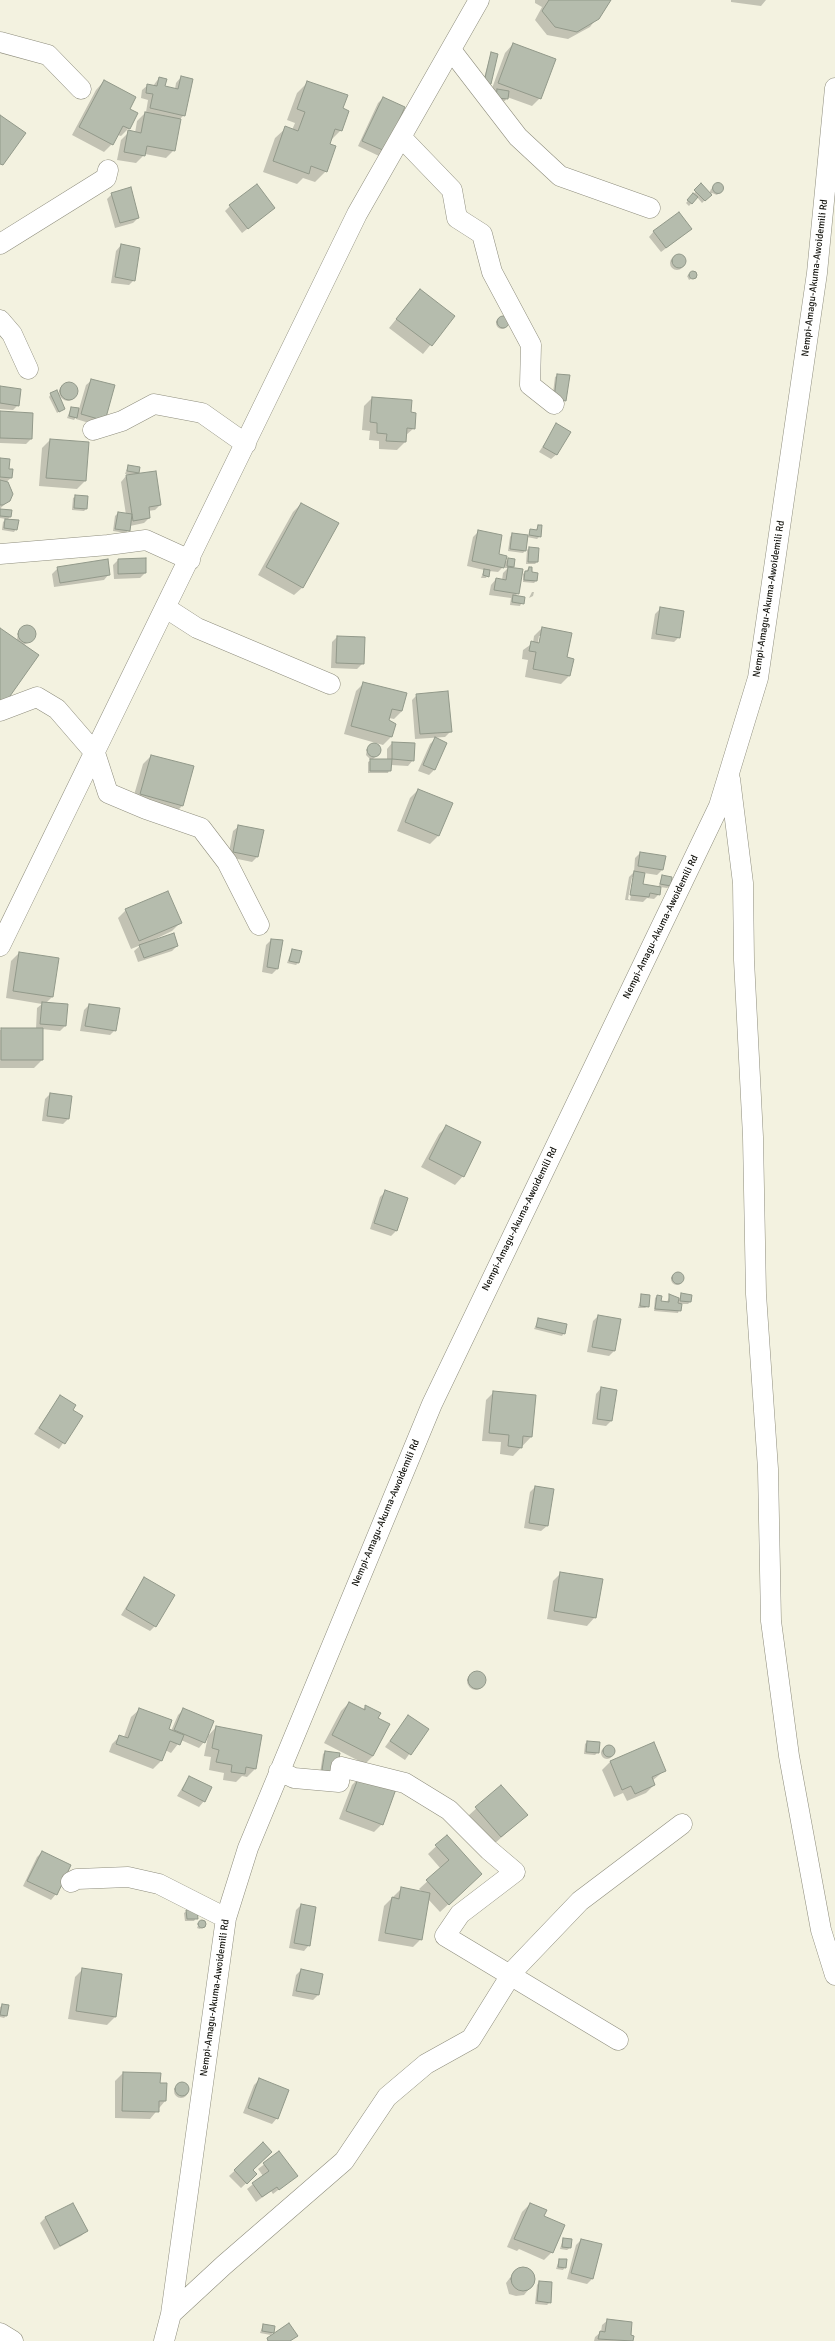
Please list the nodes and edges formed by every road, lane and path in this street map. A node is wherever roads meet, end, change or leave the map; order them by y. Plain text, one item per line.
1 (479, 0) edge
2 (0, 42) edge
3 (451, 50) junction
4 (835, 88) edge
5 (81, 89) dead end
6 (401, 137) junction
7 (108, 170) dead end
8 (650, 208) dead end
9 (0, 244) edge
10 (0, 320) edge
11 (28, 369) dead end
12 (554, 404) dead end
13 (93, 430) dead end
14 (246, 444) junction
15 (0, 554) edge
16 (190, 560) junction
17 (166, 608) junction
18 (330, 684) dead end
19 (0, 711) edge
20 (95, 753) junction
21 (729, 773) junction
22 (259, 925) dead end
23 (0, 946) edge
24 (279, 1771) junction
25 (682, 1824) dead end
26 (71, 1882) dead end
27 (226, 1918) junction
28 (511, 1974) junction
29 (835, 1975) edge
30 (618, 2040) dead end
31 (171, 2314) junction
32 (0, 2333) edge
33 (13, 2341) edge
34 (164, 2341) edge

1 - 3 street
2 - 5 street
3 - 6 street
3 - 8 street
4 - 21 street, Nempi-Amagu-Akuma-Awoidemili Rd
6 - 12 street
6 - 14 street
7 - 9 street
10 - 11 street
13 - 14 street
14 - 16 street
15 - 16 street
16 - 17 street
17 - 18 street
17 - 20 street
19 - 20 street
20 - 22 street
20 - 23 street
21 - 24 street, Nempi-Amagu-Akuma-Awoidemili Rd
21 - 29 street
24 - 27 street, Nempi-Amagu-Akuma-Awoidemili Rd
24 - 28 street
25 - 28 street
26 - 27 street
27 - 31 street, Nempi-Amagu-Akuma-Awoidemili Rd
28 - 30 street
28 - 31 street
31 - 34 street, Nempi-Amagu-Akuma-Awoidemili Rd
32 - 33 street

